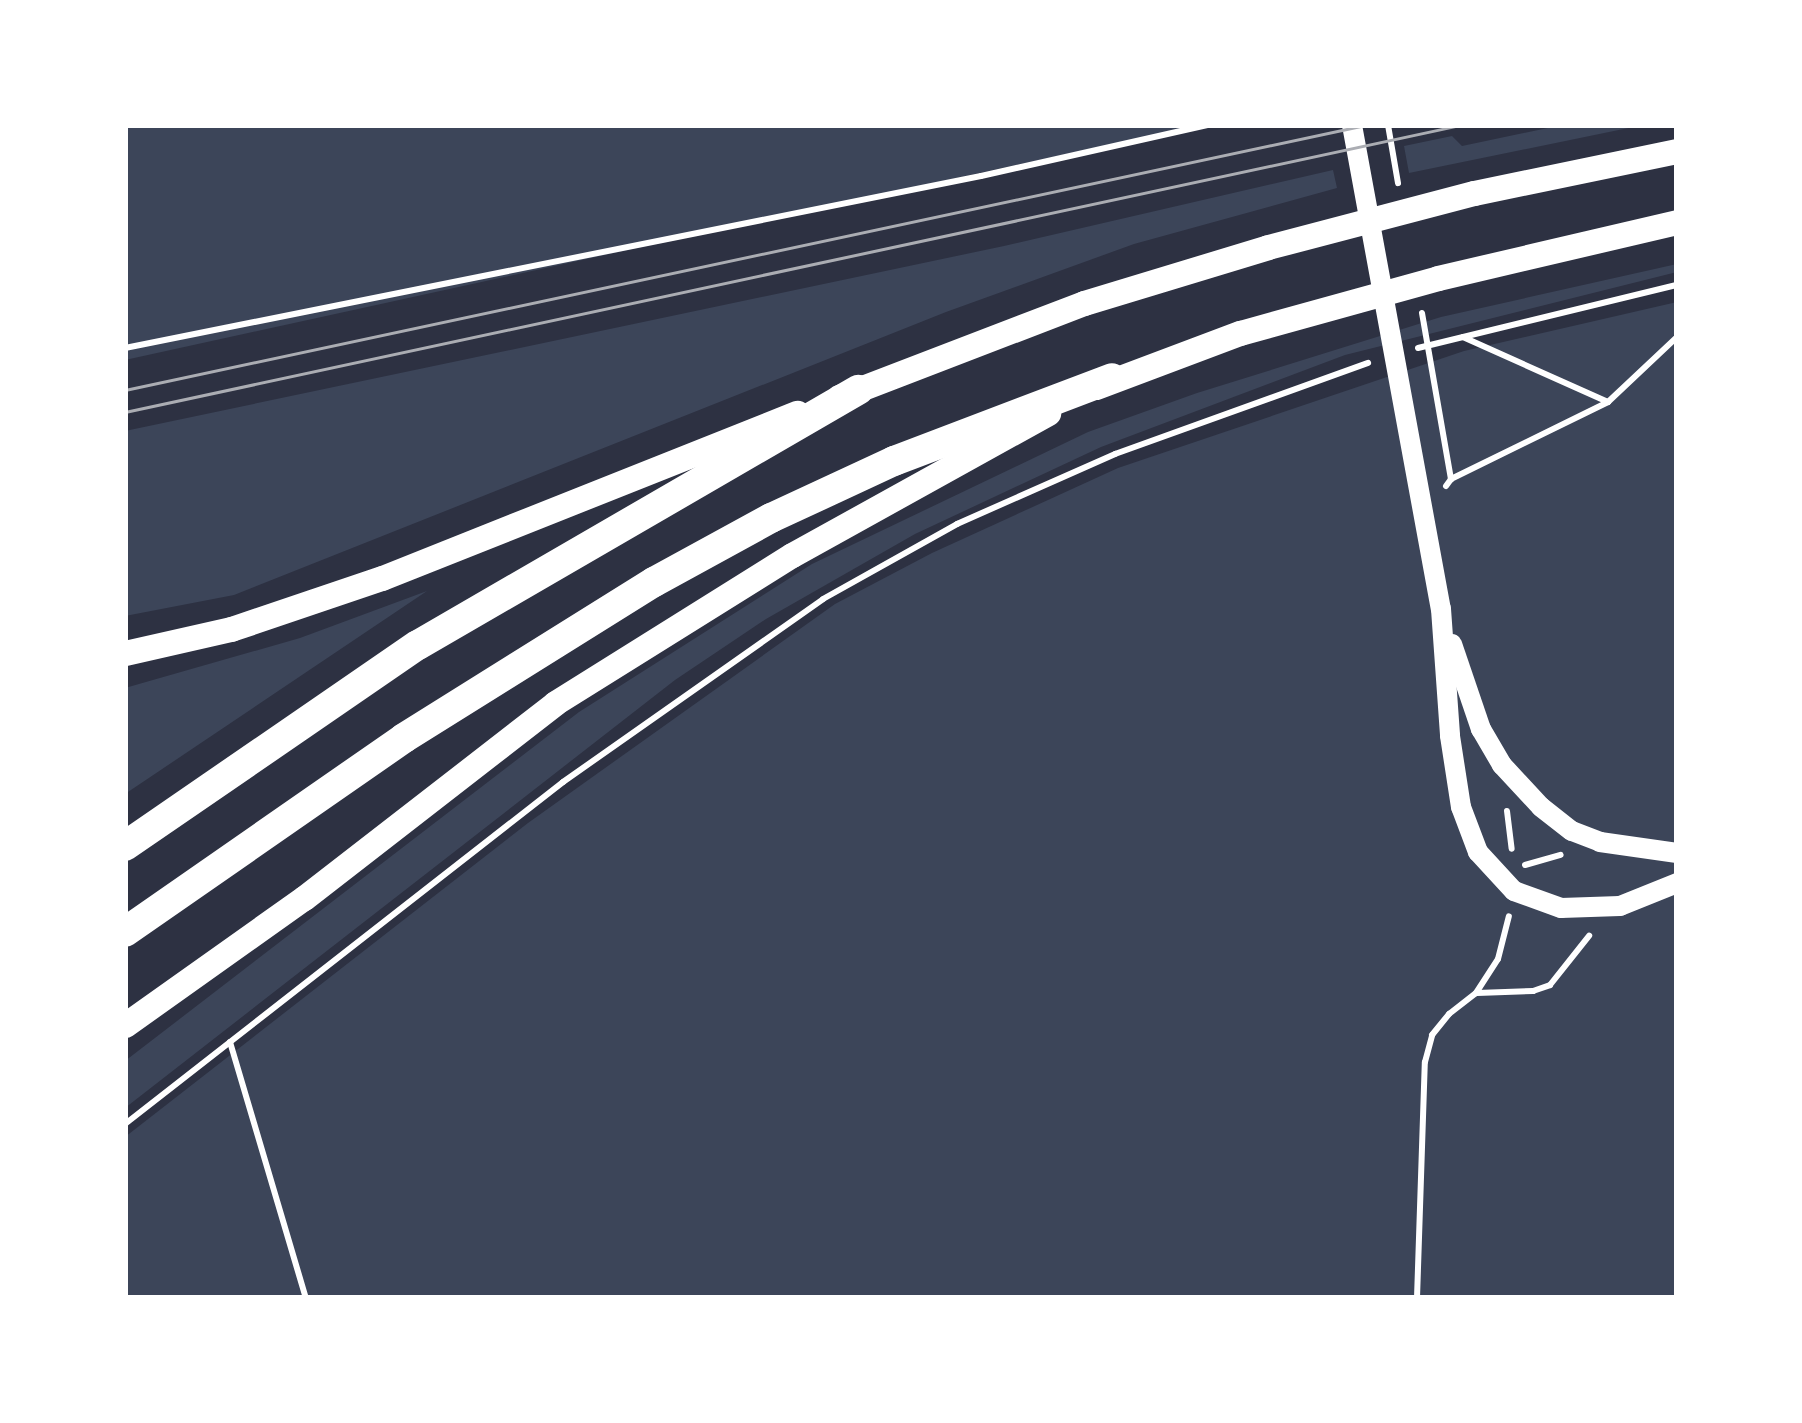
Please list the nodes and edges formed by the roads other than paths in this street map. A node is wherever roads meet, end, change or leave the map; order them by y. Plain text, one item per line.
1 (1352, 125) edge
2 (1677, 151) edge
3 (1677, 222) edge
4 (1112, 378) junction
5 (858, 390) junction
6 (1441, 609) junction
7 (125, 653) edge
8 (125, 846) edge
9 (1677, 853) edge
10 (1677, 883) edge
11 (125, 932) edge
12 (125, 1025) edge

1 - 6 main road
2 - 5 main road
3 - 4 main road
4 - 11 highway
4 - 12 main road
5 - 7 main road
5 - 8 highway
6 - 9 main road
6 - 10 main road

